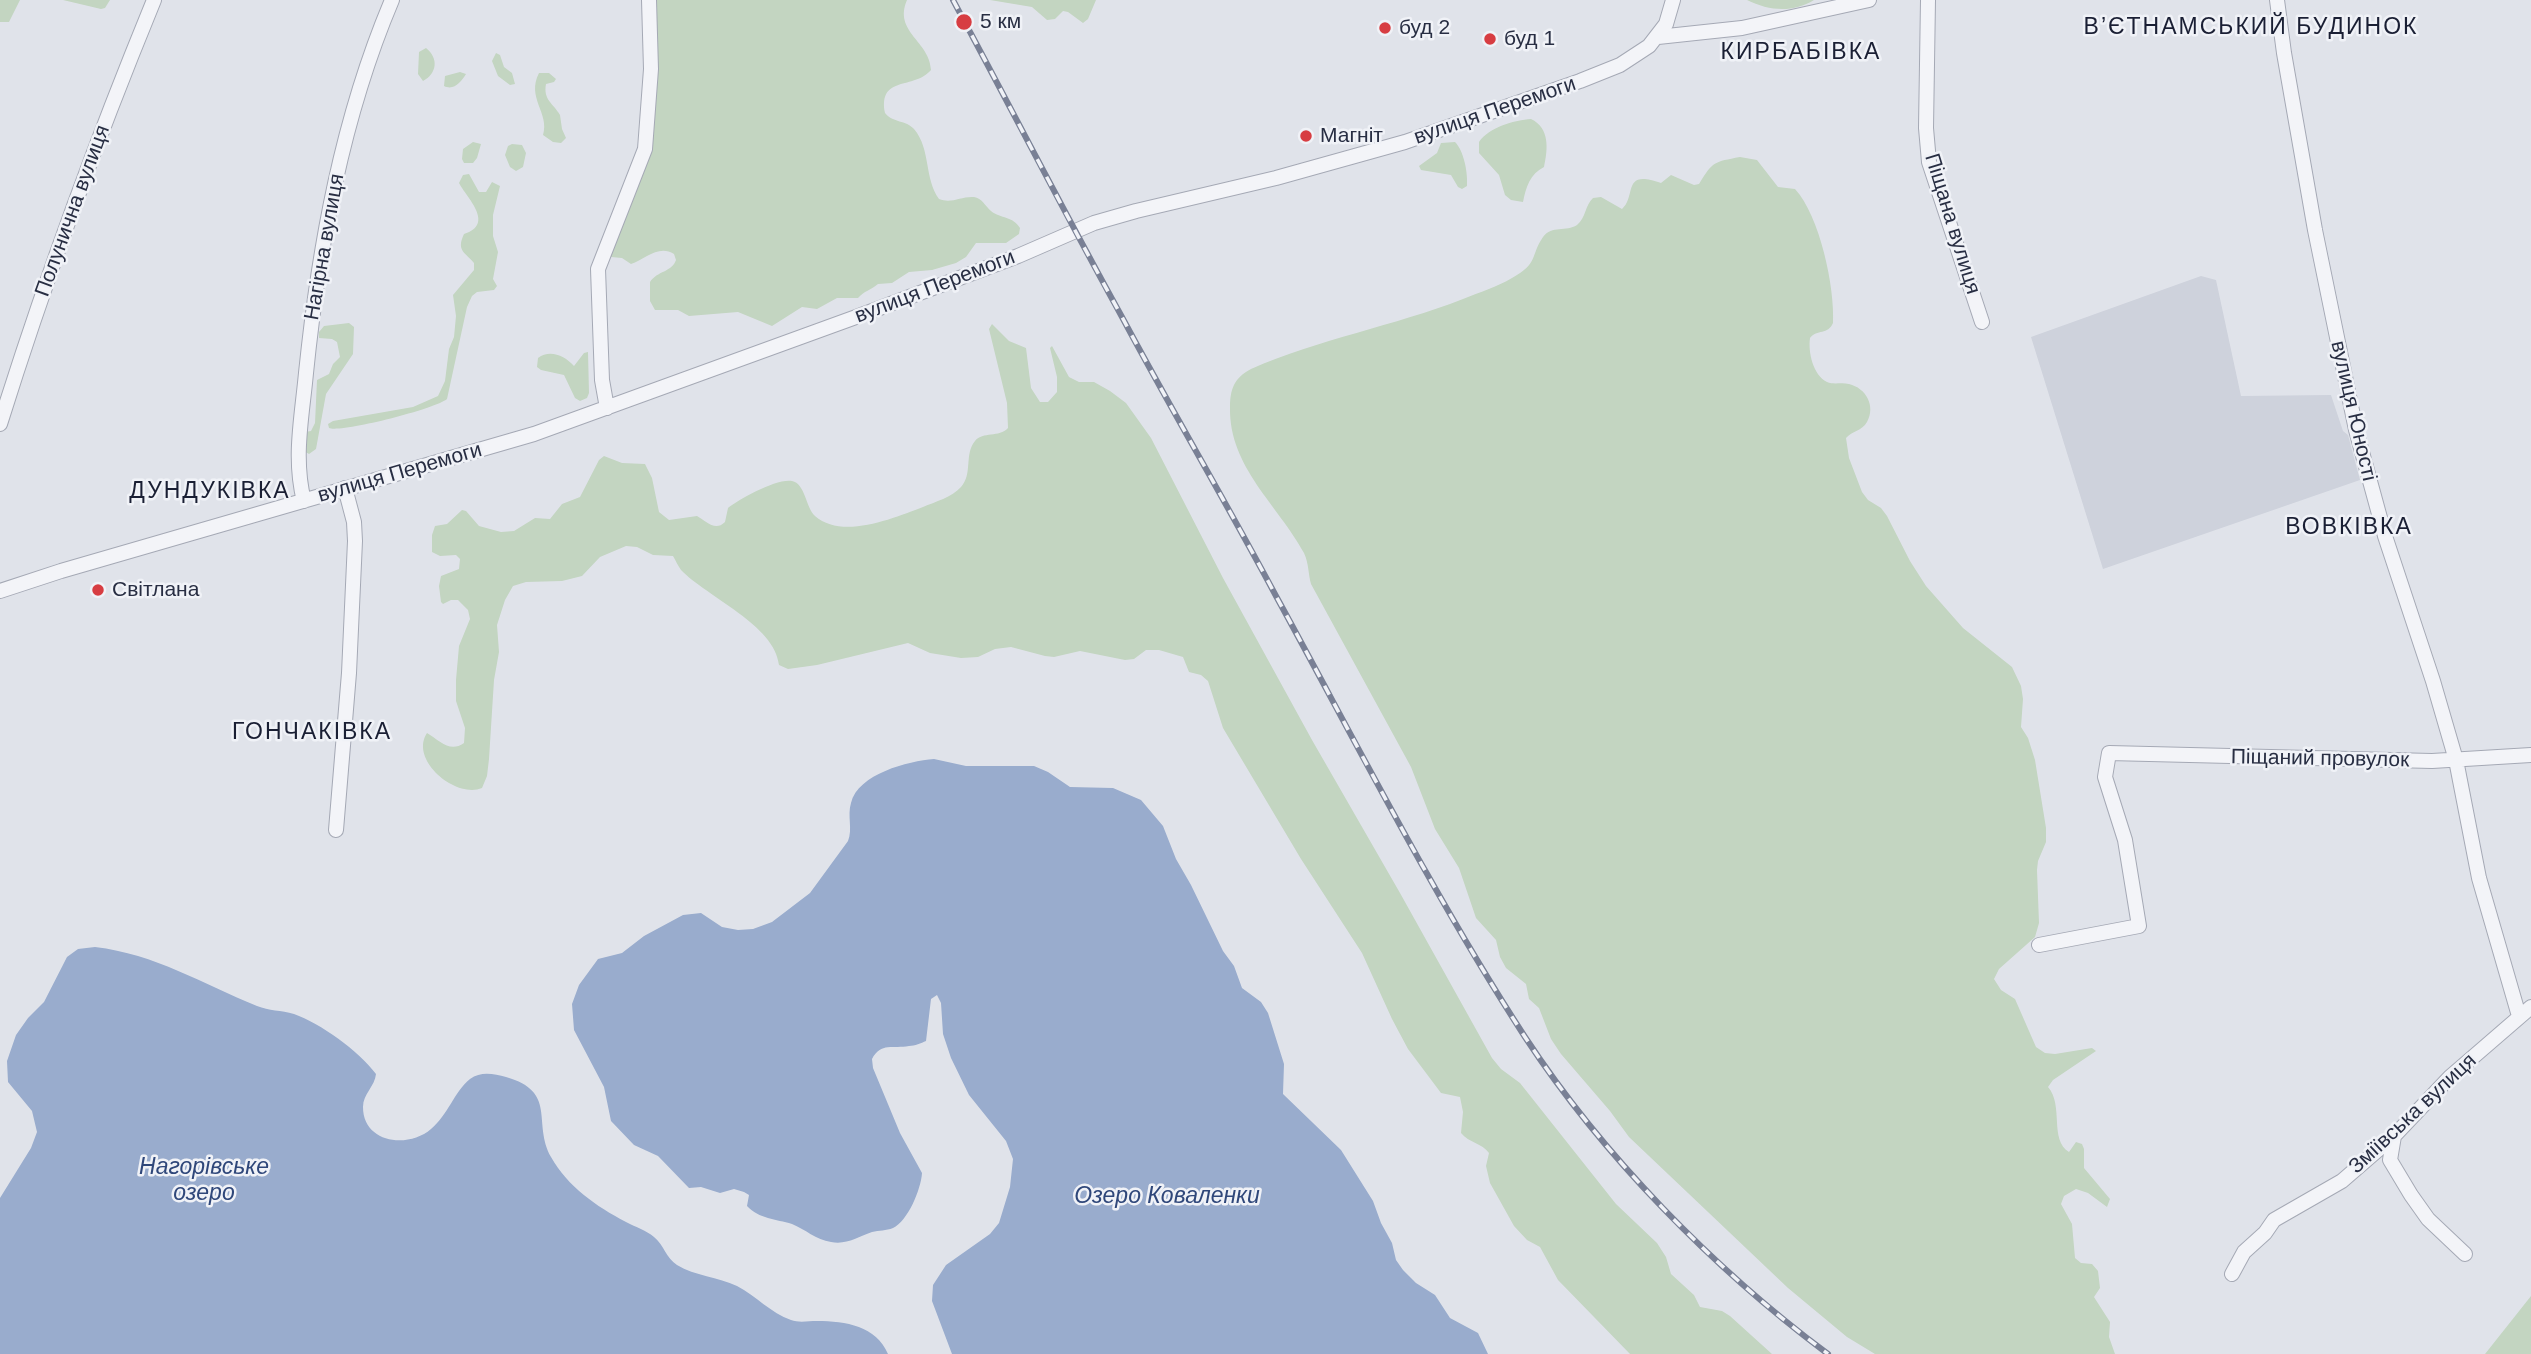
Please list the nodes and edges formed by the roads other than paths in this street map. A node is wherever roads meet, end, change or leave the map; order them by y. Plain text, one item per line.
1 (154, 0) edge
2 (392, 0) edge
3 (649, 0) edge
4 (1673, 0) edge
5 (1869, 0) edge
6 (1928, 0) edge
7 (2277, 0) edge
8 (1658, 37) junction
9 (1982, 322) dead end
10 (607, 408) junction
11 (0, 424) edge
12 (345, 488) junction
13 (304, 500) junction
14 (0, 591) edge
15 (2531, 755) edge
16 (2456, 760) junction
17 (336, 830) dead end
18 (2039, 944) dead end
19 (2525, 1012) edge
20 (2394, 1136) junction
21 (2465, 1254) dead end
22 (2232, 1274) dead end

1 - 11 street, Полунична вулиця
2 - 13 street, Нагірна вулиця
3 - 10 street
4 - 8 street
5 - 8 street
6 - 9 street, Піщана вулиця
7 - 16 street, вулиця Юності
8 - 10 street, вулиця Перемоги
10 - 12 street, вулиця Перемоги
12 - 13 street, вулиця Перемоги
12 - 17 street
13 - 14 street, вулиця Перемоги
15 - 16 street, Піщаний провулок
16 - 18 street, Піщаний провулок
16 - 19 street, вулиця Юності
19 - 20 street, Зміївська вулиця
20 - 21 street
20 - 22 street, Зміївська вулиця

